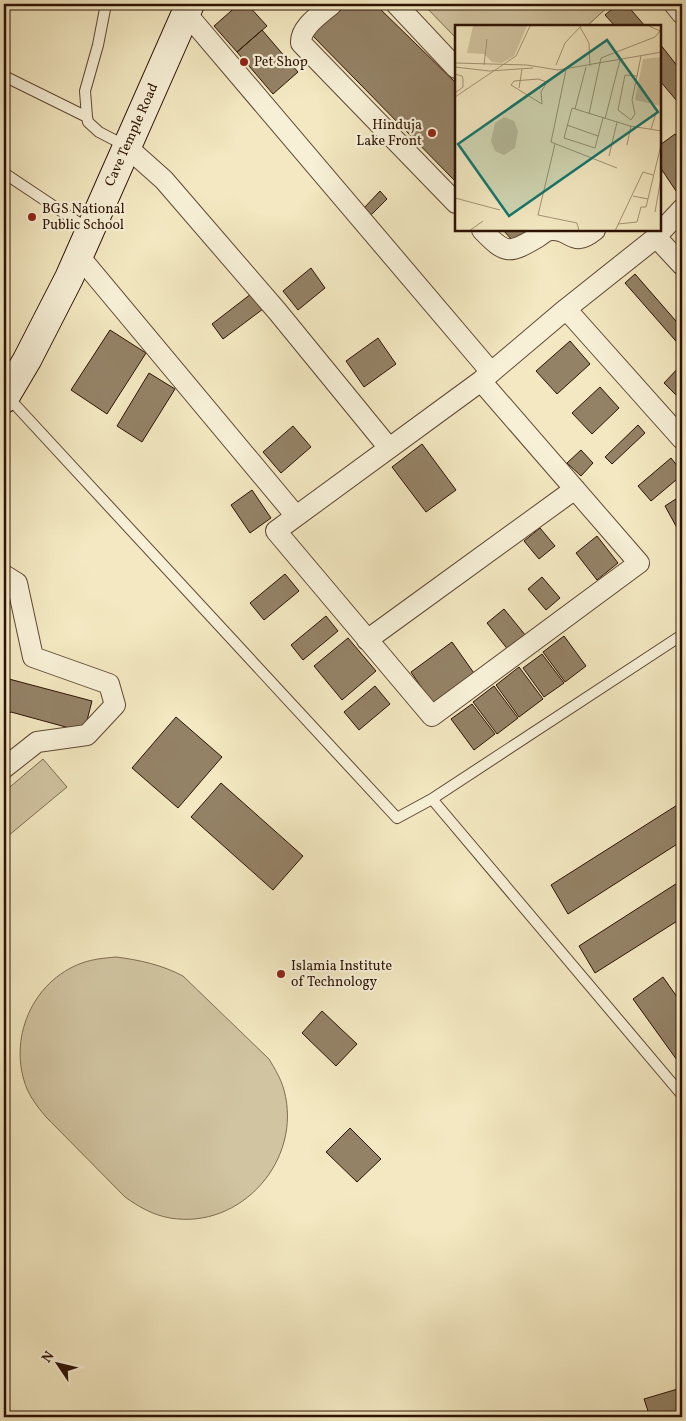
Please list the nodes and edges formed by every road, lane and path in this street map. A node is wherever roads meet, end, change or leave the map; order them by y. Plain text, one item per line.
1 (106, 4) edge
2 (332, 4) edge
3 (396, 4) edge
4 (674, 4) edge
5 (188, 9) edge
6 (682, 14) edge
7 (455, 67) edge
8 (8, 78) dead end
9 (87, 117) junction
10 (127, 147) junction
11 (4, 173) edge
12 (455, 202) edge
13 (682, 209) edge
14 (90, 230) junction
15 (483, 231) edge
16 (547, 231) edge
17 (558, 231) edge
18 (594, 231) edge
19 (656, 237) junction
20 (79, 256) junction
21 (682, 265) edge
22 (566, 309) junction
23 (486, 376) junction
24 (5, 397) edge
25 (682, 439) edge
26 (389, 448) junction
27 (575, 489) junction
28 (296, 516) junction
29 (4, 575) edge
30 (682, 635) edge
31 (367, 640) junction
32 (4, 768) edge
33 (432, 799) junction
34 (682, 1095) edge

1 - 9 lane
2 - 12 street
3 - 7 street
4 - 6 street
5 - 10 main road, Cave Temple Road
5 - 23 street
8 - 9 lane
9 - 10 lane
10 - 14 main road, Cave Temple Road
10 - 26 street
11 - 14 lane
13 - 19 street
14 - 20 main road, Cave Temple Road
15 - 16 street
17 - 18 street
19 - 21 street
19 - 22 street
20 - 24 main road, Cave Temple Road
20 - 28 street
22 - 23 street
22 - 25 street
23 - 26 street
23 - 27 street
24 - 33 lane
26 - 28 street
27 - 31 street
27 - 31 street
28 - 31 street
29 - 32 street
30 - 33 lane
33 - 34 lane

